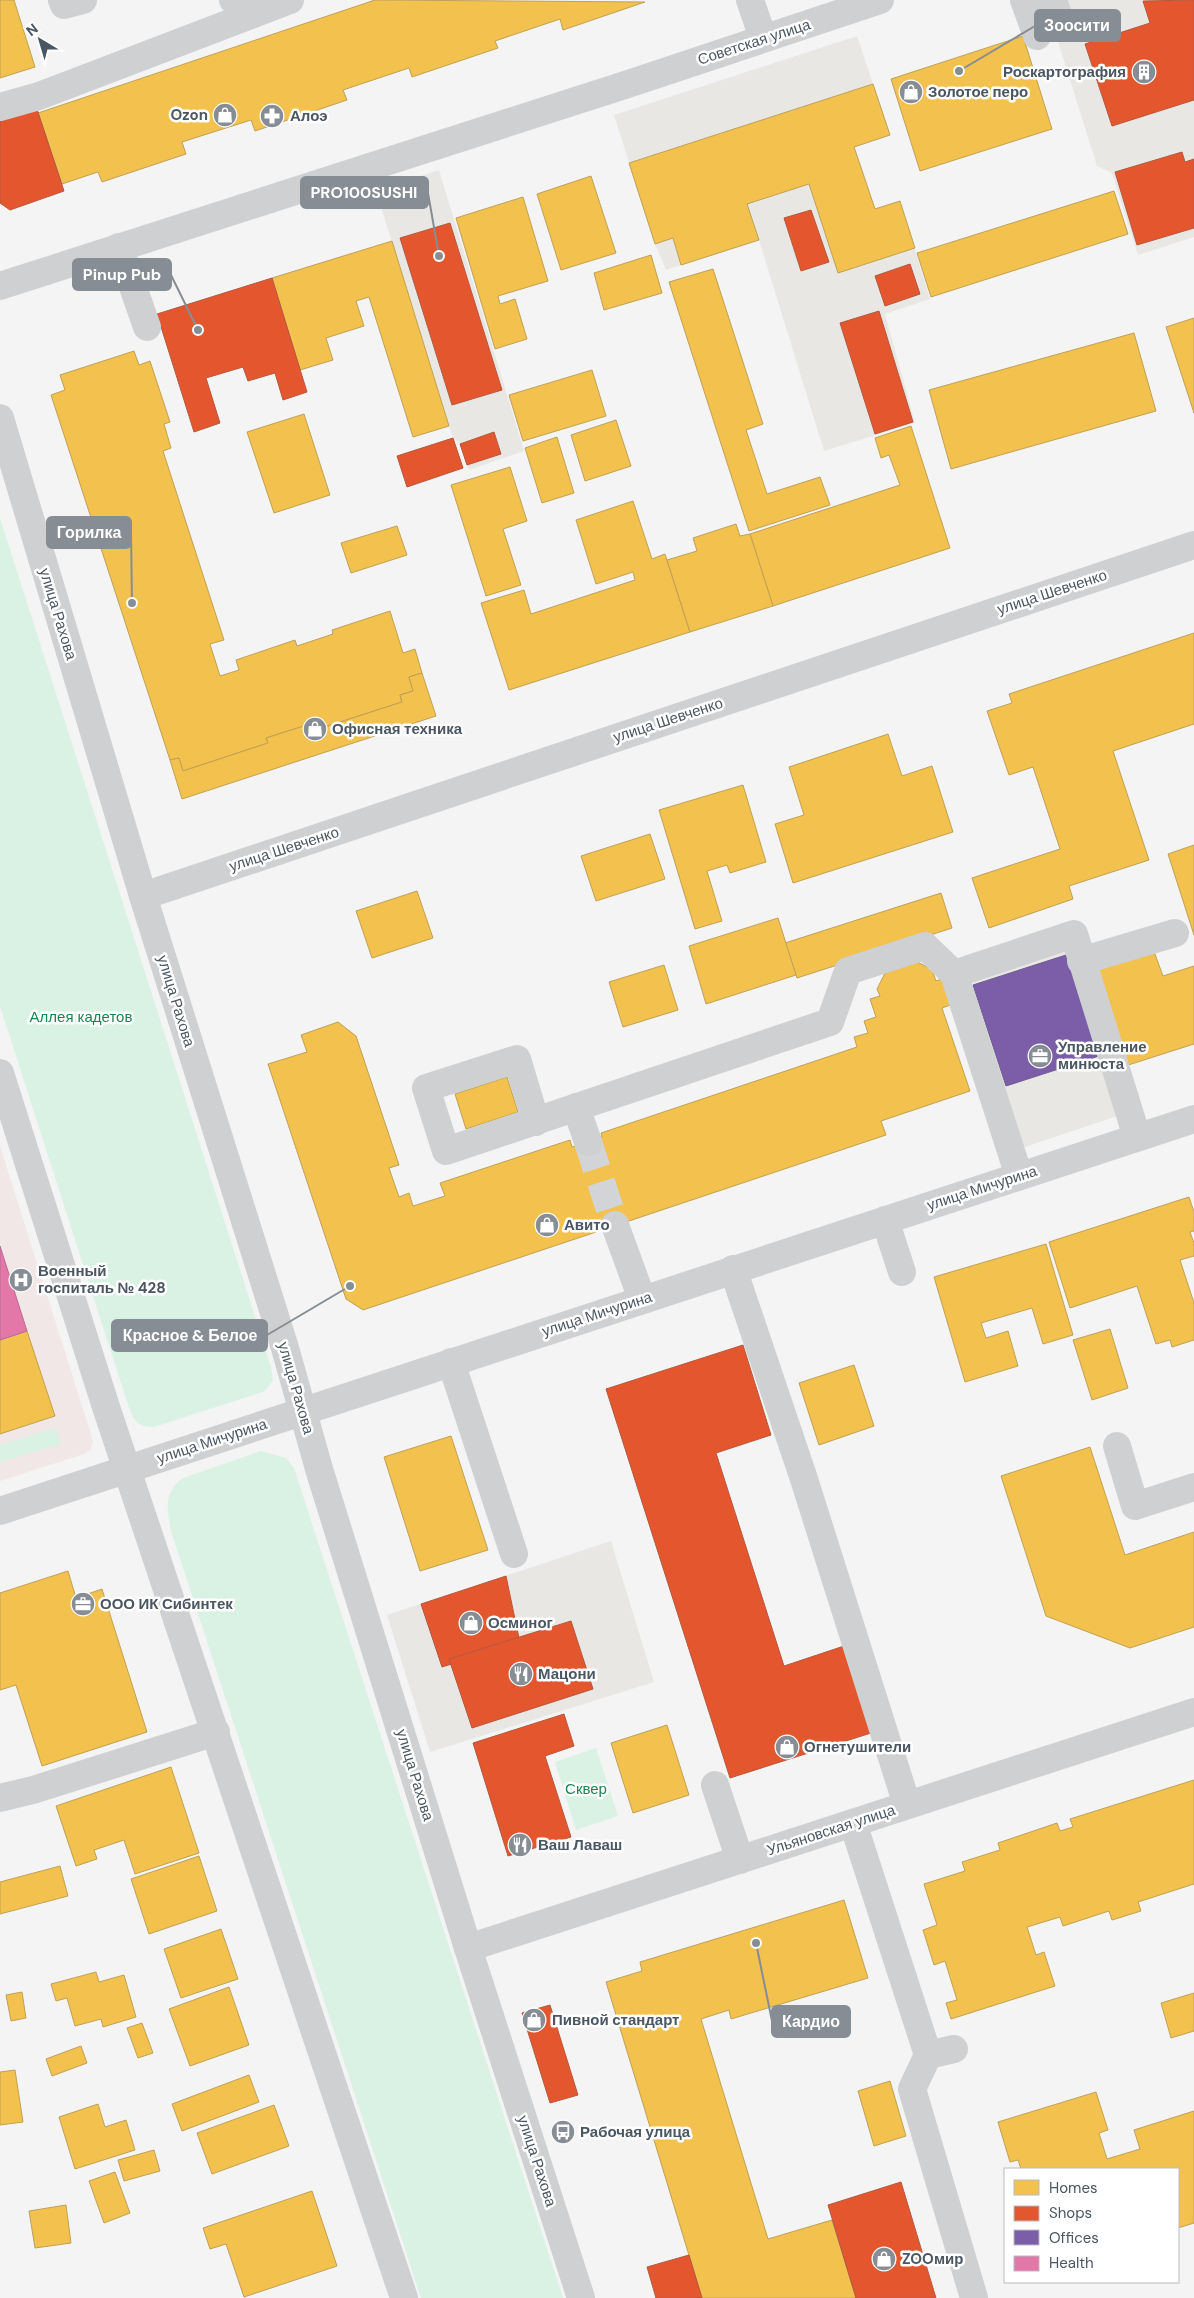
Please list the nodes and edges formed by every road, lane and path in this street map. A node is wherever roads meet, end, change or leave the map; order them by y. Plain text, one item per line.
1 (62, 0) edge
2 (83, 0) edge
3 (290, 0) edge
4 (750, 0) edge
5 (880, 0) edge
6 (1024, 0) edge
7 (1053, 0) edge
8 (242, 7) edge
9 (1062, 27) dead end
10 (1036, 36) dead end
11 (763, 38) junction
12 (0, 108) edge
13 (120, 247) junction
14 (0, 286) edge
15 (146, 328) dead end
16 (0, 418) edge
17 (1194, 545) edge
18 (142, 896) junction
19 (1176, 933) dead end
20 (1081, 961) junction
21 (954, 974) junction
22 (0, 1073) edge
23 (576, 1107) junction
24 (1194, 1119) edge
25 (536, 1122) dead end
26 (1137, 1137) junction
27 (588, 1142) tunnel mouth
28 (1019, 1176) junction
29 (885, 1220) junction
30 (615, 1225) tunnel mouth
31 (733, 1269) junction
32 (902, 1272) dead end
33 (642, 1299) junction
34 (451, 1362) junction
35 (303, 1410) junction
36 (1117, 1446) dead end
37 (126, 1469) junction
38 (1194, 1488) edge
39 (0, 1512) edge
40 (514, 1554) dead end
41 (1194, 1712) edge
42 (216, 1732) junction
43 (715, 1785) dead end
44 (0, 1798) edge
45 (907, 1806) junction
46 (853, 1823) junction
47 (740, 1860) junction
48 (468, 1948) junction
49 (954, 2049) dead end
50 (928, 2055) junction
51 (404, 2298) edge
52 (581, 2298) edge
53 (974, 2298) edge

1 - 2 street
3 - 8 street
4 - 11 street
5 - 11 street, Советская улица
6 - 10 street
7 - 9 street
8 - 12 street
11 - 13 street, Советская улица
13 - 14 street, Советская улица
13 - 15 street
16 - 18 street, улица Рахова
17 - 18 street, улица Шевченко
18 - 35 street, улица Рахова
19 - 20 street
20 - 21 street
20 - 26 street
21 - 23 street
21 - 28 street
22 - 37 street
23 - 25 street
23 - 27 street
24 - 26 street, улица Мичурина
26 - 28 street, улица Мичурина
28 - 29 street, улица Мичурина
29 - 31 street, улица Мичурина
29 - 32 street
30 - 33 street
31 - 33 street, улица Мичурина
31 - 45 street
33 - 34 street, улица Мичурина
34 - 35 street, улица Мичурина
34 - 40 street
35 - 37 street, улица Мичурина
35 - 48 street, улица Рахова
36 - 38 street
37 - 39 street, улица Мичурина
37 - 42 street
41 - 45 street, Ульяновская улица
42 - 44 street
42 - 51 street
43 - 47 street
45 - 46 street, Ульяновская улица
46 - 47 street, Ульяновская улица
46 - 50 street
47 - 48 street, Ульяновская улица
48 - 52 street, улица Рахова
49 - 50 street
50 - 53 street

